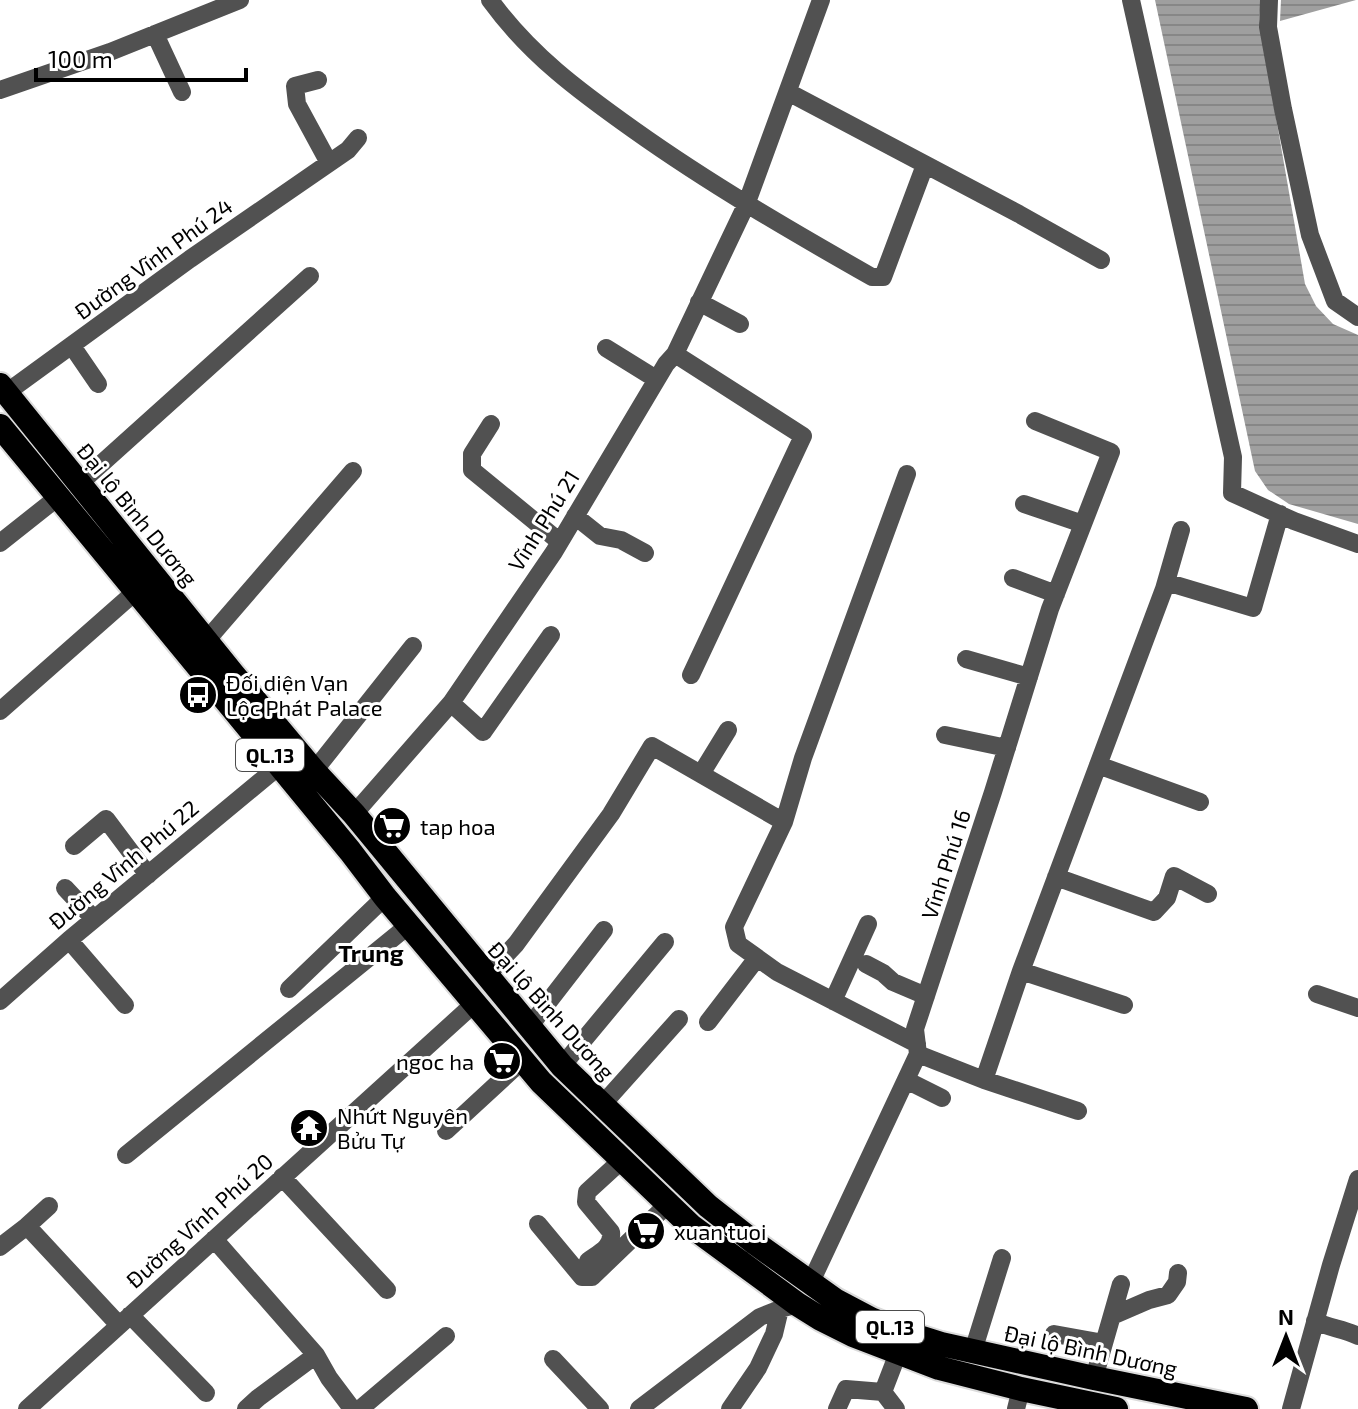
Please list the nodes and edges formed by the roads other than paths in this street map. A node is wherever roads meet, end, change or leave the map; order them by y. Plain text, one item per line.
1 (240, 0) edge
2 (490, 0) edge
3 (1131, 0) edge
4 (1269, 0) edge
5 (821, 1) edge
6 (155, 34) junction
7 (318, 80) dead end
8 (0, 90) edge
9 (182, 92) dead end
10 (788, 92) junction
11 (358, 138) dead end
12 (329, 163) junction
13 (925, 165) junction
14 (746, 205) junction
15 (1101, 260) dead end
16 (310, 276) dead end
17 (699, 302) junction
18 (1358, 317) edge
19 (740, 324) dead end
20 (72, 346) junction
21 (606, 348) dead end
22 (675, 354) junction
23 (656, 379) junction
24 (98, 384) dead end
25 (3, 389) edge
26 (1035, 421) dead end
27 (491, 424) dead end
28 (0, 426) edge
29 (353, 471) dead end
30 (907, 474) dead end
31 (80, 483) junction
32 (58, 497) junction
33 (1024, 504) dead end
34 (1280, 514) junction
35 (575, 516) junction
36 (1083, 524) junction
37 (1181, 530) dead end
38 (560, 542) junction
39 (0, 543) edge
40 (1358, 544) edge
41 (645, 553) dead end
42 (1013, 578) dead end
43 (1166, 582) junction
44 (135, 592) junction
45 (1056, 594) junction
46 (551, 635) dead end
47 (206, 641) junction
48 (413, 646) dead end
49 (966, 659) dead end
50 (691, 675) dead end
51 (1029, 677) junction
52 (451, 703) junction
53 (0, 711) edge
54 (728, 730) dead end
55 (945, 735) dead end
56 (1007, 748) junction
57 (1098, 765) junction
58 (279, 766) junction
59 (314, 771) junction
60 (701, 774) junction
61 (1200, 802) dead end
62 (354, 814) junction
63 (784, 822) junction
64 (335, 833) junction
65 (74, 846) dead end
66 (148, 875) junction
67 (1056, 877) junction
68 (65, 888) dead end
69 (1208, 894) dead end
70 (385, 897) junction
71 (94, 919) junction
72 (868, 924) dead end
73 (409, 925) junction
74 (604, 930) dead end
75 (69, 940) junction
76 (665, 942) dead end
77 (757, 958) junction
78 (866, 964) dead end
79 (1021, 971) junction
80 (486, 976) junction
81 (289, 989) dead end
82 (1317, 994) dead end
83 (926, 996) junction
84 (0, 1001) edge
85 (833, 1001) junction
86 (475, 1003) junction
87 (125, 1005) dead end
88 (1124, 1005) dead end
89 (1358, 1008) edge
90 (679, 1019) dead end
91 (708, 1022) dead end
92 (529, 1027) junction
93 (918, 1049) junction
94 (523, 1060) junction
95 (562, 1066) junction
96 (906, 1080) junction
97 (984, 1080) junction
98 (942, 1098) dead end
99 (602, 1105) junction
100 (1078, 1111) dead end
101 (446, 1131) dead end
102 (126, 1155) dead end
103 (622, 1160) junction
104 (282, 1177) junction
105 (1358, 1179) edge
106 (668, 1204) junction
107 (49, 1206) dead end
108 (538, 1224) dead end
109 (27, 1226) junction
110 (214, 1239) junction
111 (0, 1247) edge
112 (1002, 1258) dead end
113 (588, 1261) dead end
114 (1178, 1273) dead end
115 (811, 1282) junction
116 (1121, 1284) dead end
117 (387, 1290) dead end
118 (788, 1306) junction
119 (1112, 1316) junction
120 (124, 1320) junction
121 (1315, 1321) junction
122 (1054, 1334) dead end
123 (446, 1336) dead end
124 (1358, 1336) edge
125 (1104, 1343) junction
126 (973, 1351) junction
127 (898, 1353) junction
128 (316, 1355) junction
129 (553, 1359) dead end
130 (1094, 1378) junction
131 (883, 1392) junction
132 (206, 1393) dead end
133 (1018, 1399) edge
134 (27, 1409) edge
135 (246, 1409) edge
136 (357, 1409) edge
137 (600, 1409) edge
138 (639, 1409) edge
139 (730, 1409) edge
140 (837, 1409) edge
141 (896, 1409) edge
142 (1116, 1409) edge
143 (1246, 1409) edge
144 (1291, 1409) edge

1 - 6 street
2 - 14 street
3 - 34 street
4 - 18 street
5 - 10 street, Vĩnh Phú 21
6 - 8 street
6 - 9 street
7 - 12 street
10 - 13 street
10 - 14 street, Vĩnh Phú 21
11 - 12 street, Đường Vĩnh Phú 24
12 - 20 street, Đường Vĩnh Phú 24
13 - 14 street
13 - 15 street
14 - 17 street, Vĩnh Phú 21
16 - 31 street
17 - 19 street
17 - 22 street, Vĩnh Phú 21
20 - 24 street
20 - 25 street, Đường Vĩnh Phú 24
21 - 23 street
22 - 23 street, Vĩnh Phú 21
22 - 50 street
23 - 35 street, Vĩnh Phú 21
25 - 31 highway, Đại lộ Bình Dương / QL.13
26 - 36 street, Vĩnh Phú 16
27 - 38 street
28 - 32 highway, QL.13
29 - 47 street
30 - 63 street
31 - 47 highway, Đại lộ Bình Dương / QL.13
32 - 39 street
32 - 44 highway, QL.13
33 - 36 street
34 - 40 street
34 - 43 street
35 - 38 street, Vĩnh Phú 21
35 - 41 street
36 - 45 street, Vĩnh Phú 16
37 - 43 street
38 - 52 street, Vĩnh Phú 21
42 - 45 street
43 - 57 street
44 - 53 street
44 - 58 highway, QL.13
45 - 51 street, Vĩnh Phú 16
46 - 52 street
47 - 59 highway, Đại lộ Bình Dương / QL.13
48 - 59 street
49 - 51 street
51 - 56 street, Vĩnh Phú 16
52 - 62 street, Vĩnh Phú 21
54 - 60 street
55 - 56 street
56 - 83 street, Vĩnh Phú 16
57 - 61 street
57 - 67 street
58 - 64 highway, QL.13
58 - 66 street, Đường Vĩnh Phú 22
59 - 62 highway, Đại lộ Bình Dương / QL.13
60 - 63 street
60 - 80 street
62 - 64 highway
62 - 80 highway, Đại lộ Bình Dương / QL.13
63 - 77 street
64 - 70 highway, QL.13
65 - 66 street
66 - 71 street, Đường Vĩnh Phú 22
67 - 69 street
67 - 79 street
68 - 71 street
70 - 73 highway, QL.13
70 - 81 street
71 - 75 street, Đường Vĩnh Phú 22
72 - 85 street
73 - 86 highway, QL.13
73 - 102 street
74 - 92 street
75 - 84 street, Đường Vĩnh Phú 22
75 - 87 street
76 - 95 street
77 - 85 street
77 - 91 street
78 - 83 street
79 - 88 street
79 - 97 street
80 - 92 highway, Đại lộ Bình Dương / QL.13
82 - 89 street
83 - 93 street, Vĩnh Phú 16
85 - 93 street
86 - 94 highway, QL.13
86 - 104 street, Đường Vĩnh Phú 20
90 - 99 street
92 - 95 highway, Đại lộ Bình Dương / QL.13
93 - 96 street, Vĩnh Phú 16
93 - 97 street
94 - 101 street
94 - 103 highway, QL.13
95 - 99 highway, Đại lộ Bình Dương / QL.13
96 - 98 street
96 - 115 street, Vĩnh Phú 16
97 - 100 street
99 - 115 highway, Đại lộ Bình Dương / QL.13
103 - 106 highway, QL.13
103 - 113 street
104 - 110 street, Đường Vĩnh Phú 20
104 - 117 street
105 - 121 street
106 - 108 street
106 - 118 highway, QL.13
107 - 109 street
109 - 111 street
109 - 120 street
110 - 120 street, Đường Vĩnh Phú 20
110 - 128 street
112 - 126 street
114 - 119 street
115 - 126 highway, Đại lộ Bình Dương / QL.13
116 - 119 street
118 - 127 highway, QL.13
118 - 138 street
118 - 139 street
119 - 125 street
120 - 132 street
120 - 134 street, Đường Vĩnh Phú 20
121 - 124 street
121 - 144 street
122 - 125 street
123 - 136 street
125 - 130 street
126 - 130 highway, Đại lộ Bình Dương / QL.13
127 - 131 street
127 - 133 highway, QL.13
128 - 135 street
128 - 136 street
129 - 137 street
130 - 143 highway, Đại lộ Bình Dương / QL.13
131 - 140 street
131 - 141 street
133 - 142 highway, QL.13

